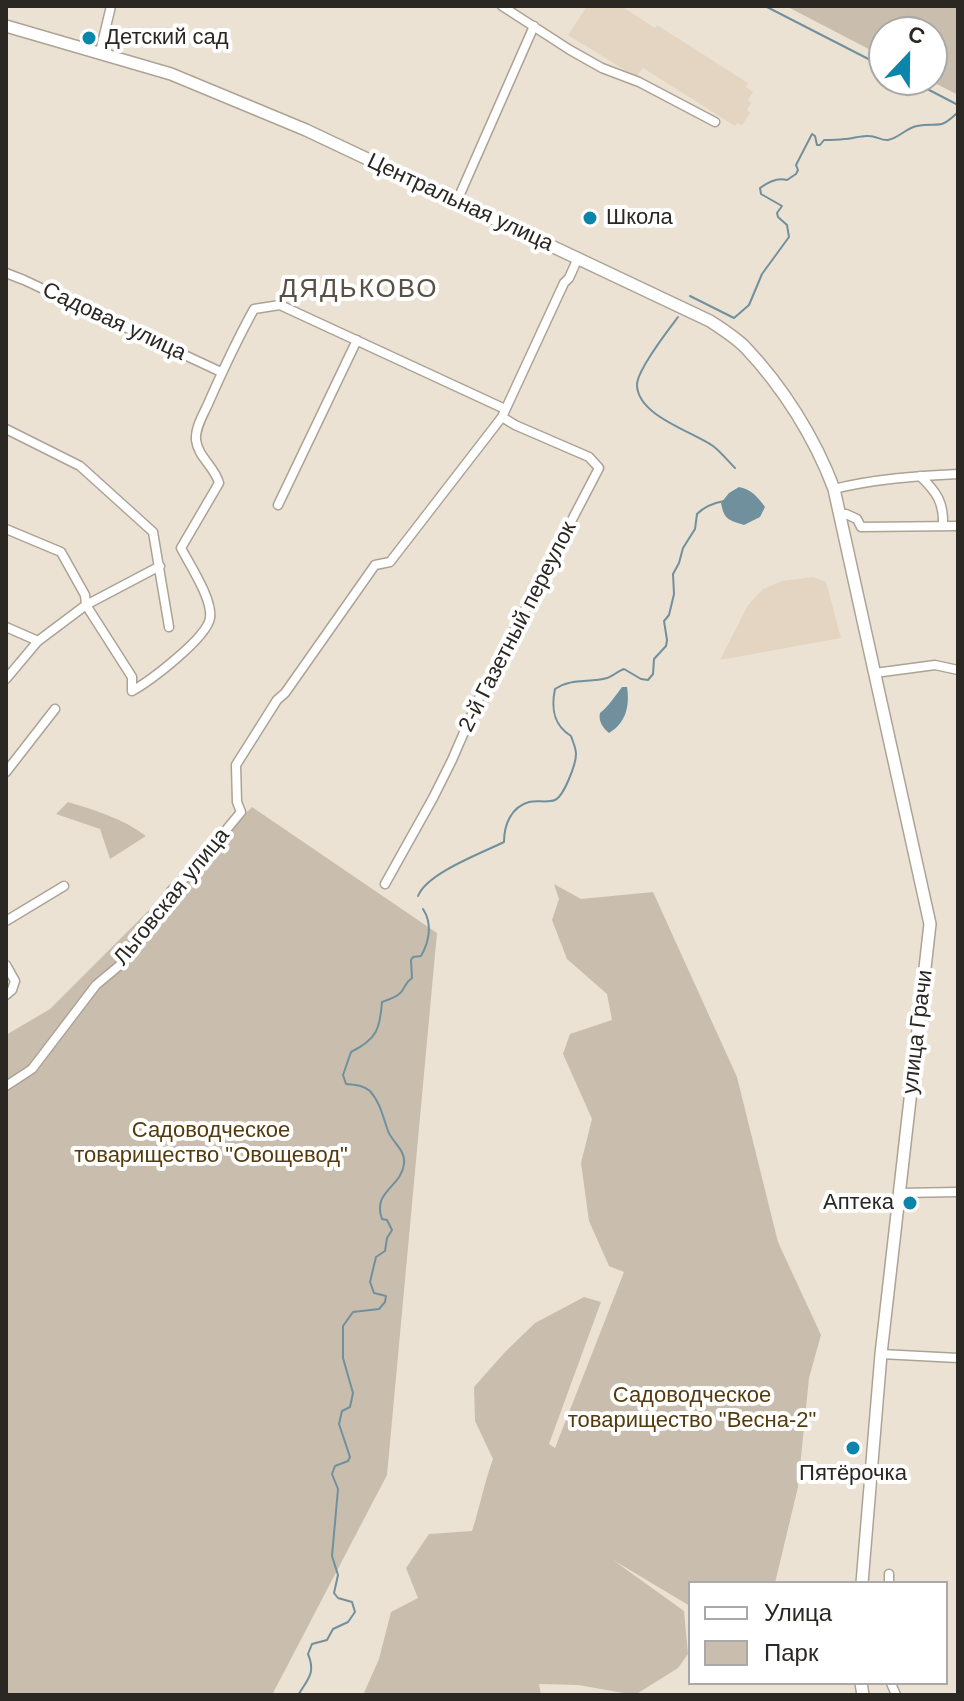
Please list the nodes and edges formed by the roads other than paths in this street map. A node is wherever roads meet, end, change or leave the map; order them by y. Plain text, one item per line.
1 (111, 6) edge
2 (502, 6) edge
3 (6, 26) edge
4 (534, 26) junction
5 (100, 52) junction
6 (715, 122) dead end
7 (457, 201) junction
8 (578, 258) junction
9 (6, 273) edge
10 (357, 340) junction
11 (221, 372) junction
12 (503, 413) junction
13 (6, 429) edge
14 (958, 474) edge
15 (920, 476) junction
16 (834, 489) junction
17 (278, 505) dead end
18 (839, 514) junction
19 (943, 526) junction
20 (958, 526) edge
21 (6, 529) edge
22 (160, 566) junction
23 (86, 605) junction
24 (6, 627) edge
25 (169, 627) dead end
26 (38, 641) junction
27 (958, 670) edge
28 (875, 673) junction
29 (6, 679) edge
30 (55, 709) dead end
31 (6, 772) edge
32 (385, 884) dead end
33 (64, 886) dead end
34 (6, 921) edge
35 (6, 965) edge
36 (6, 995) edge
37 (6, 1086) edge
38 (958, 1192) edge
39 (899, 1193) junction
40 (881, 1354) junction
41 (958, 1358) edge
42 (862, 1581) edge

1 - 5 street
2 - 4 street
3 - 5 street, Центральная улица
4 - 6 street
4 - 7 street
5 - 7 street, Центральная улица
7 - 8 street, Центральная улица
8 - 12 street
8 - 16 street, Центральная улица
9 - 11 street, Садовая улица
10 - 11 street
10 - 12 street
10 - 17 street
11 - 23 street
12 - 32 street, 2-й Газетный переулок
12 - 37 street, Льговская улица
13 - 22 street
14 - 15 street
15 - 16 street
15 - 19 street
16 - 18 street, улица Грачи
18 - 19 street
18 - 28 street, улица Грачи
19 - 20 street
21 - 23 street
22 - 23 street
22 - 25 street
23 - 26 street
24 - 26 street
26 - 29 street
27 - 28 street
28 - 39 street, улица Грачи
30 - 31 street
33 - 34 street
35 - 36 street
38 - 39 street
39 - 40 street, улица Грачи
40 - 41 street
40 - 42 street, улица Грачи

